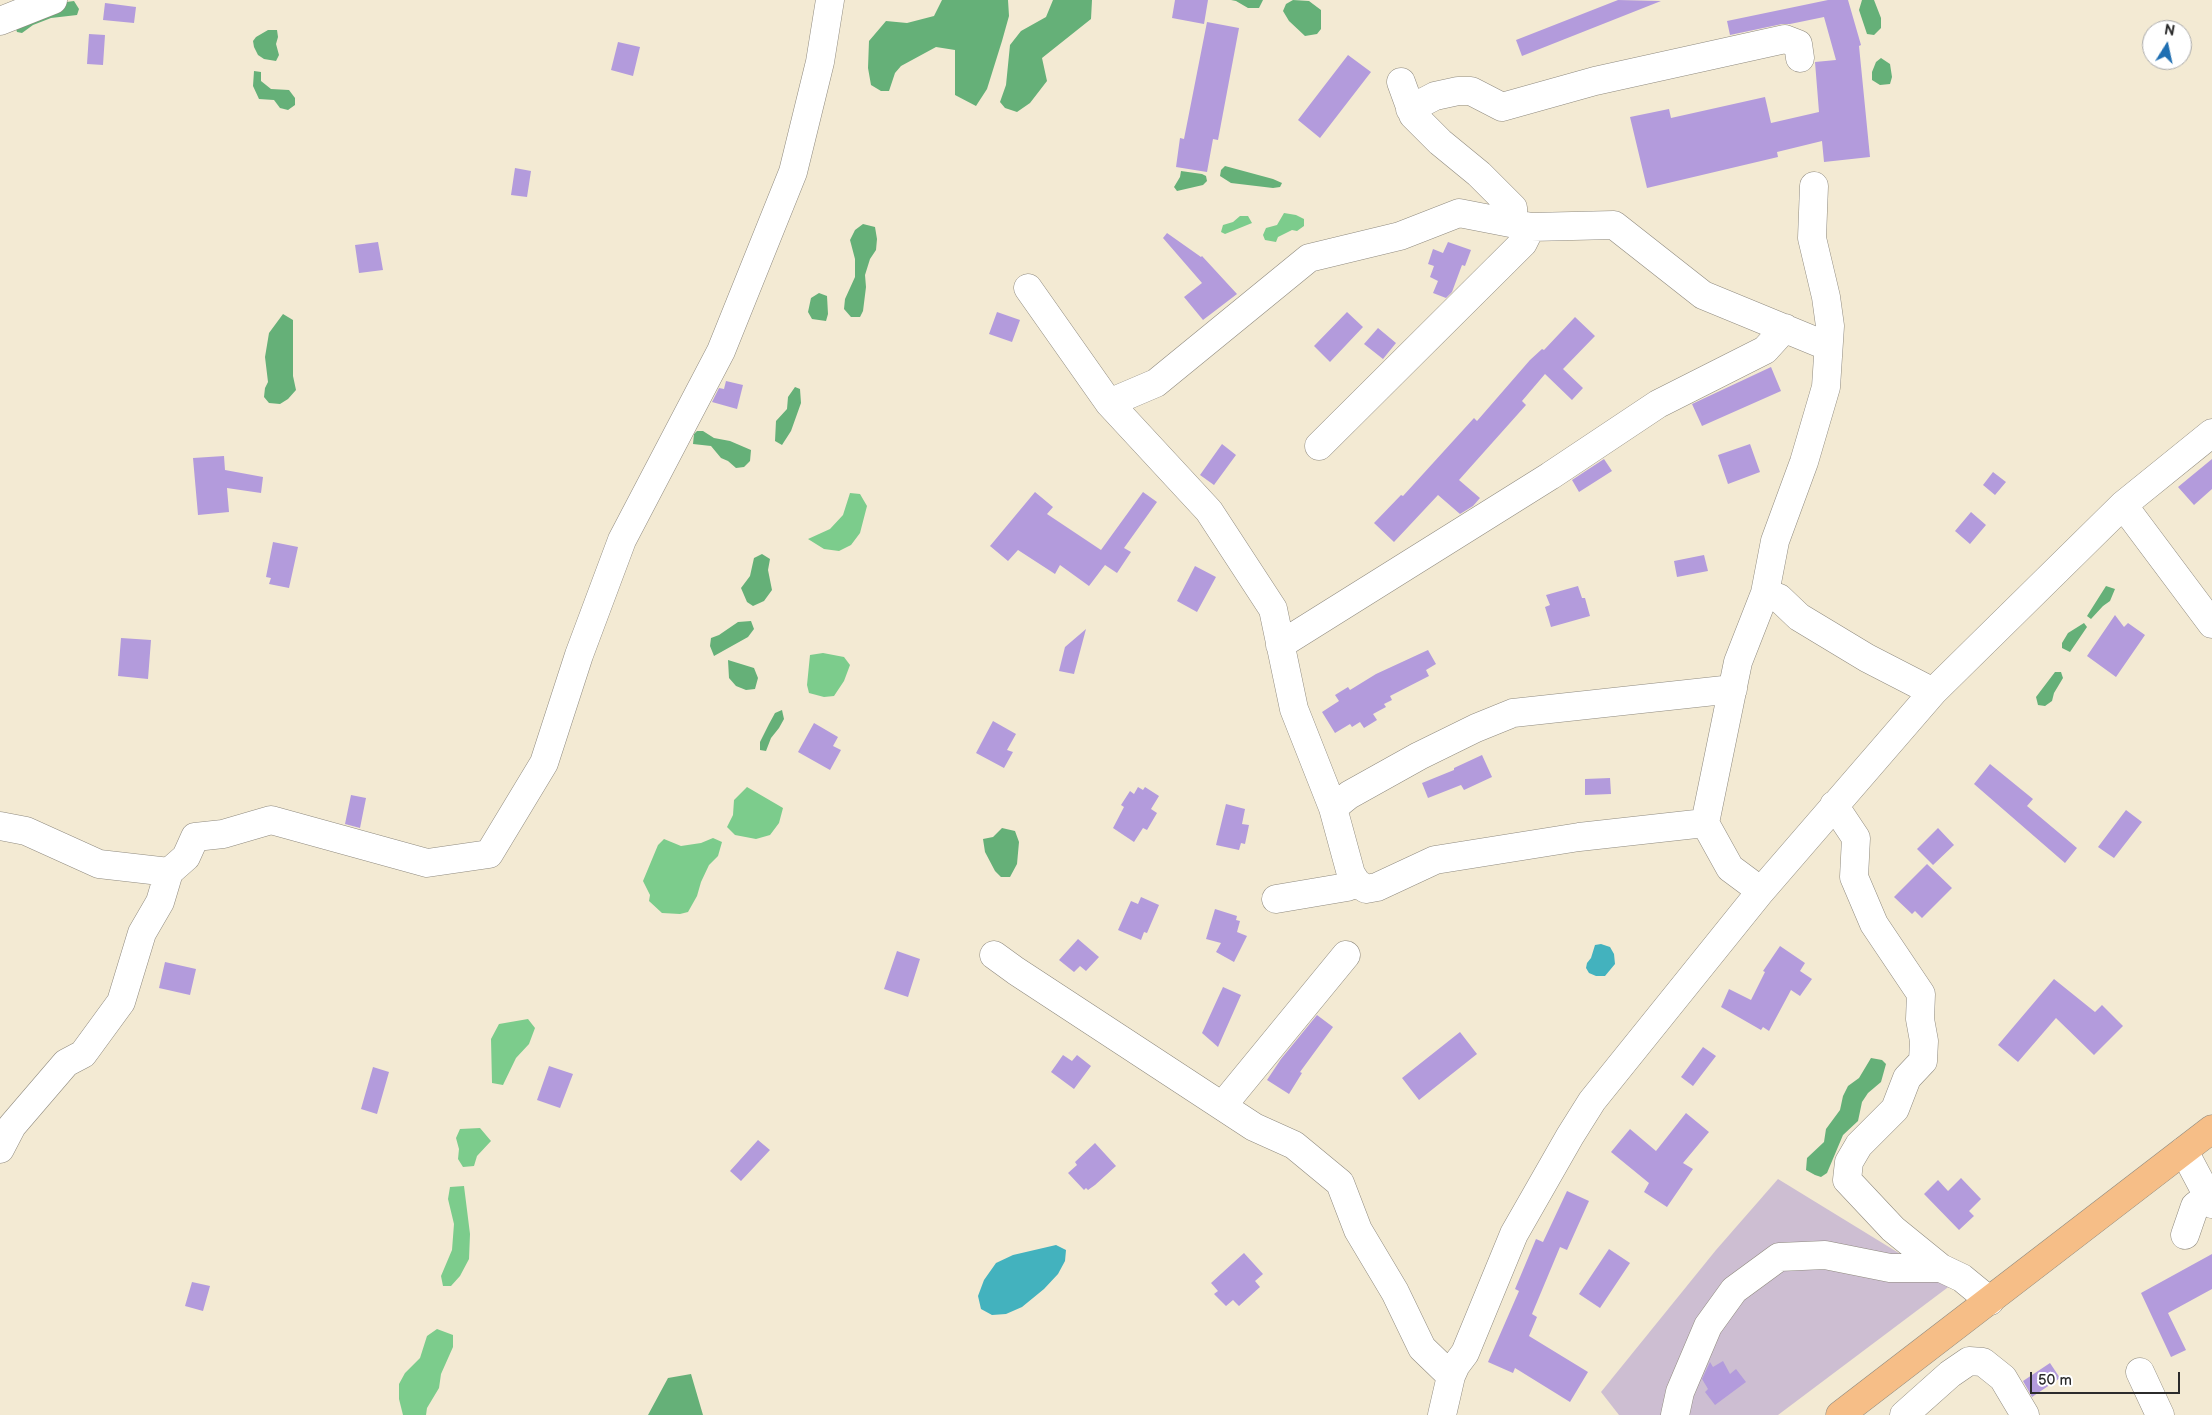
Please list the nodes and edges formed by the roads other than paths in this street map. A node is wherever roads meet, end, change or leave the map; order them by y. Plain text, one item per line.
1 (53, 0) edge
2 (830, 0) edge
3 (0, 21) edge
4 (1800, 58) dead end
5 (1401, 82) dead end
6 (1410, 110) junction
7 (1814, 186) dead end
8 (1523, 225) junction
9 (1028, 288) dead end
10 (1785, 328) junction
11 (1827, 346) junction
12 (1109, 403) junction
13 (2212, 433) edge
14 (1319, 446) dead end
15 (2123, 505) junction
16 (1765, 593) junction
17 (2212, 624) edge
18 (1280, 645) junction
19 (1733, 689) junction
20 (1933, 692) junction
21 (1834, 805) junction
22 (1333, 808) junction
23 (1705, 823) junction
24 (0, 826) edge
25 (169, 872) junction
26 (1357, 883) junction
27 (1761, 891) junction
28 (1276, 899) dead end
29 (994, 955) dead end
30 (1346, 955) dead end
31 (1223, 1105) junction
32 (2212, 1129) edge
33 (0, 1149) edge
34 (2184, 1151) junction
35 (2210, 1200) edge
36 (2185, 1236) dead end
37 (1941, 1268) junction
38 (1990, 1301) junction
39 (2140, 1372) dead end
40 (1451, 1376) junction
41 (1882, 1383) junction
42 (1442, 1415) edge
43 (1674, 1415) edge
44 (1840, 1415) edge
45 (1902, 1415) edge
46 (2025, 1415) edge
47 (2160, 1415) edge

1 - 3 street
2 - 25 street
4 - 6 street
5 - 6 street
6 - 8 street
7 - 11 street
8 - 10 street
8 - 12 street
8 - 14 street
9 - 12 street
10 - 11 street
10 - 18 street
11 - 16 street
12 - 18 street
13 - 15 street
15 - 17 street
15 - 20 street
16 - 19 street
16 - 20 street
18 - 22 street
19 - 22 street
19 - 23 street
20 - 21 street
21 - 27 street
21 - 37 street
22 - 26 street
23 - 26 street
23 - 27 street
24 - 25 street
25 - 33 street
26 - 28 street
27 - 40 street
29 - 31 street
30 - 31 street
31 - 40 street
32 - 34 main road
34 - 35 street
34 - 38 main road
35 - 36 street
37 - 38 street
37 - 43 street
38 - 41 main road
39 - 47 street
40 - 42 street
41 - 44 main road
41 - 45 street
45 - 46 street

